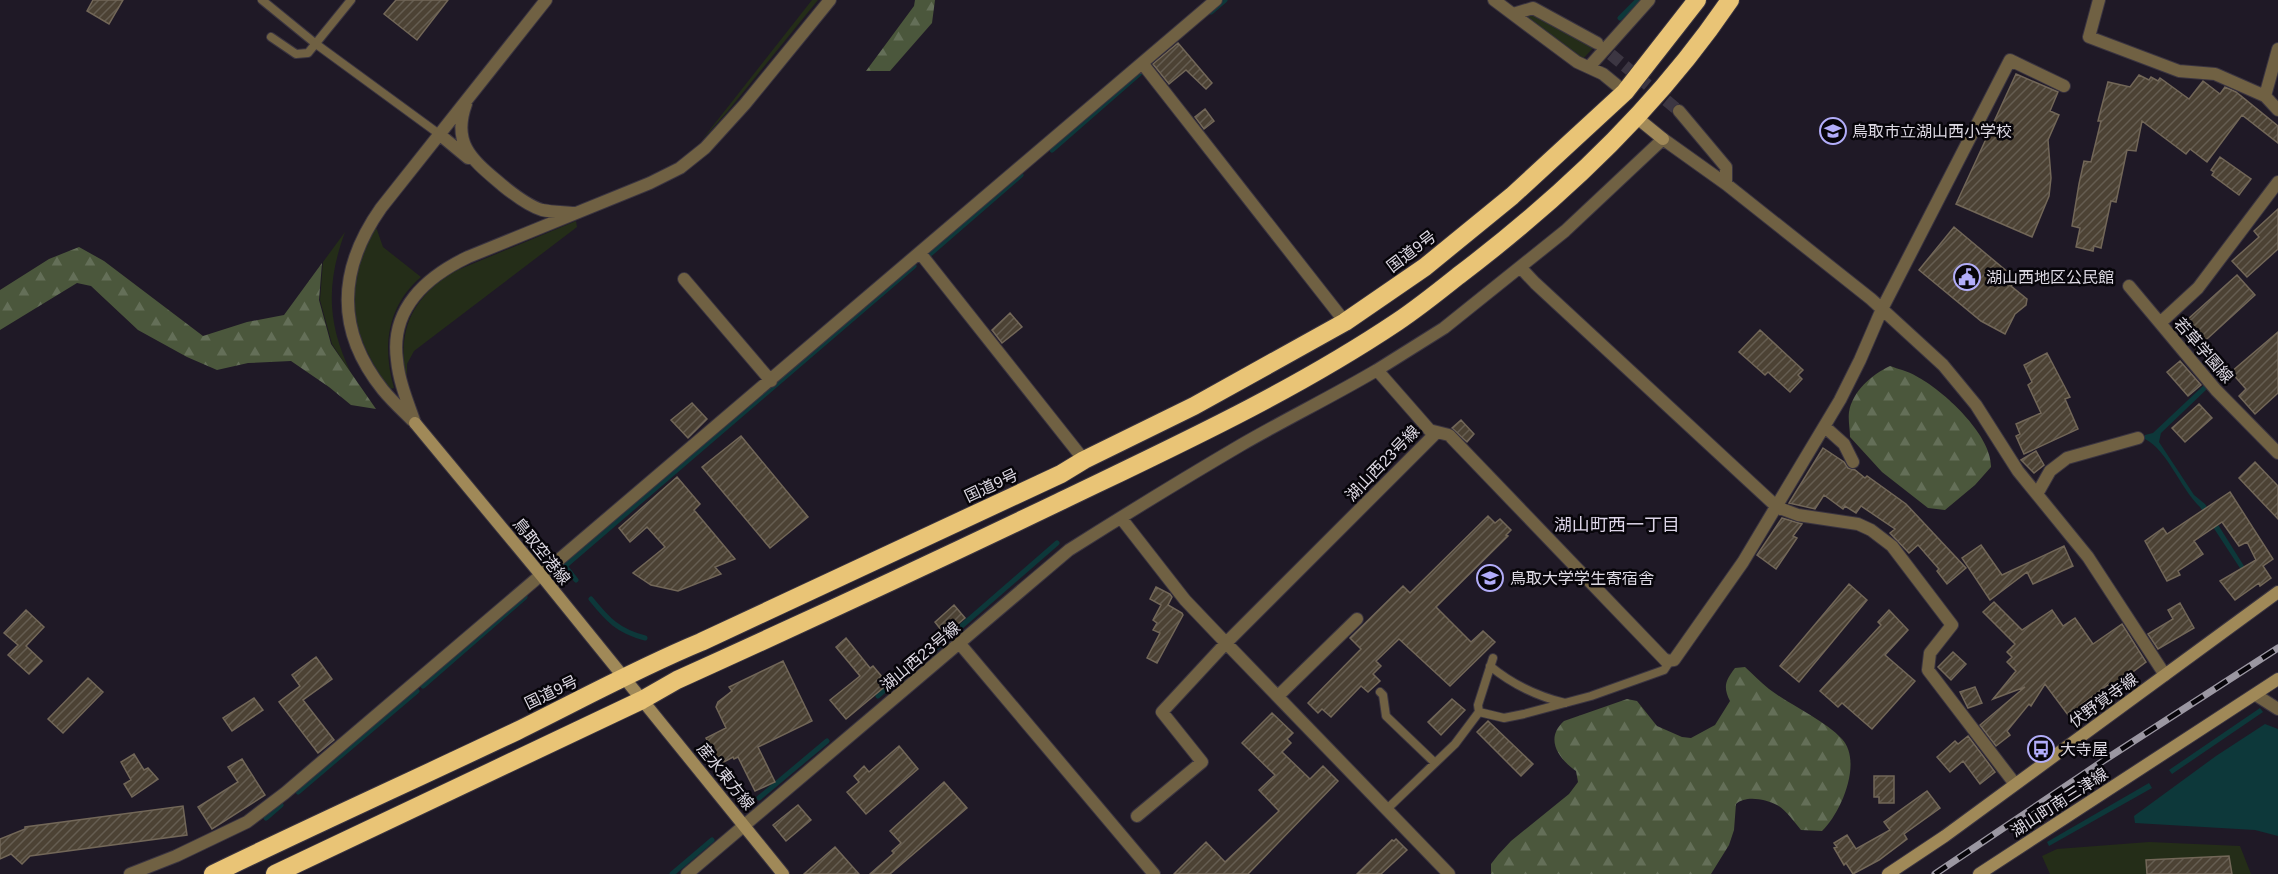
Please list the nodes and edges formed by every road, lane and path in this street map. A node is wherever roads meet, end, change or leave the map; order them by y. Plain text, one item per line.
1 (262, 0) edge
2 (351, 0) edge
3 (546, 0) edge
4 (830, 0) edge
5 (1216, 0) edge
6 (1494, 0) edge
7 (1649, 0) edge
8 (1697, 0) edge
9 (1730, 0) edge
10 (2099, 0) edge
11 (1513, 14) junction
12 (271, 37) dead end
13 (1597, 43) tunnel mouth
14 (316, 44) junction
15 (2278, 50) edge
16 (1142, 63) junction
17 (1589, 68) junction
18 (2064, 86) dead end
19 (1625, 92) junction
20 (470, 95) junction
21 (2265, 96) junction
22 (2278, 110) edge
23 (1679, 111) tunnel mouth
24 (1636, 117) junction
25 (439, 134) junction
26 (1663, 139) junction
27 (475, 163) junction
28 (2278, 182) edge
29 (1726, 184) junction
30 (576, 213) junction
31 (920, 254) junction
32 (1520, 267) junction
33 (684, 279) dead end
34 (2129, 286) dead end
35 (1882, 309) junction
36 (1345, 322) junction
37 (2160, 323) junction
38 (1377, 370) junction
39 (771, 381) junction
40 (415, 423) junction
41 (1825, 427) junction
42 (1429, 430) junction
43 (2138, 438) dead end
44 (2278, 453) edge
45 (1084, 460) junction
46 (1853, 462) dead end
47 (2037, 494) junction
48 (1777, 507) junction
49 (1121, 518) junction
50 (541, 576) junction
51 (2278, 592) edge
52 (1357, 620) dead end
53 (1226, 643) junction
54 (960, 644) junction
55 (1670, 661) junction
56 (2165, 675) junction
57 (624, 679) junction
58 (2278, 679) edge
59 (1380, 692) dead end
60 (2256, 694) junction
61 (1278, 696) junction
62 (642, 700) junction
63 (1566, 703) junction
64 (2278, 709) edge
65 (1479, 712) junction
66 (1435, 763) junction
67 (2015, 784) junction
68 (1387, 809) junction
69 (1137, 816) dead end
70 (744, 825) junction
71 (130, 874) edge
72 (213, 874) edge
73 (275, 874) edge
74 (687, 874) edge
75 (783, 874) edge
76 (1155, 874) edge
77 (1449, 874) edge
78 (1888, 874) edge
79 (1979, 874) edge

1 - 14 lane
2 - 14 lane
3 - 20 street
4 - 30 street
5 - 16 street
6 - 11 street
7 - 17 street
8 - 19 highway, 国道9号
9 - 24 highway
10 - 21 street
11 - 13 street
11 - 17 street
12 - 14 lane
14 - 25 lane
15 - 21 street
16 - 31 street
16 - 36 street
17 - 19 street
18 - 35 street
19 - 36 highway, 国道9号
20 - 25 street
20 - 27 street
21 - 22 street
23 - 29 street
24 - 26 main road
24 - 62 highway
25 - 27 street
25 - 40 street
26 - 29 street
26 - 32 street
27 - 30 street
28 - 37 street, 若草学園線
29 - 35 street
30 - 40 street
31 - 39 street
31 - 45 street
32 - 38 street
32 - 48 street
33 - 39 street
34 - 37 street
35 - 41 street
35 - 47 street
36 - 45 highway, 国道9号
37 - 44 street, 若草学園線
38 - 42 street, 湖山西23号線
38 - 49 street, 湖山西23号線
39 - 50 street
40 - 50 main road, 鳥取空港線
41 - 46 street
41 - 48 street
42 - 53 street, 湖山西23号線
42 - 55 street
43 - 47 street
45 - 57 highway, 国道9号
47 - 56 street
48 - 55 street
48 - 67 street
49 - 53 street
49 - 54 street, 湖山西23号線
50 - 57 main road, 鳥取空港線
50 - 71 street
51 - 56 main road, 伏野覚寺線
52 - 61 street
53 - 61 street
53 - 69 street
54 - 70 street, 湖山西23号線
54 - 76 street
55 - 63 lane
56 - 67 main road, 伏野覚寺線
57 - 62 main road, 鳥取空港線
57 - 72 highway, 国道9号
58 - 60 main road, 湖山町南三津線
59 - 66 lane
60 - 64 street
60 - 79 main road, 湖山町南三津線
61 - 68 street
62 - 70 main road, 産水東方線
62 - 73 highway
63 - 65 lane
63 - 65 lane
65 - 66 lane
66 - 68 lane
67 - 78 main road, 伏野覚寺線
68 - 77 street
70 - 74 street, 湖山西23号線
70 - 75 main road, 産水東方線

